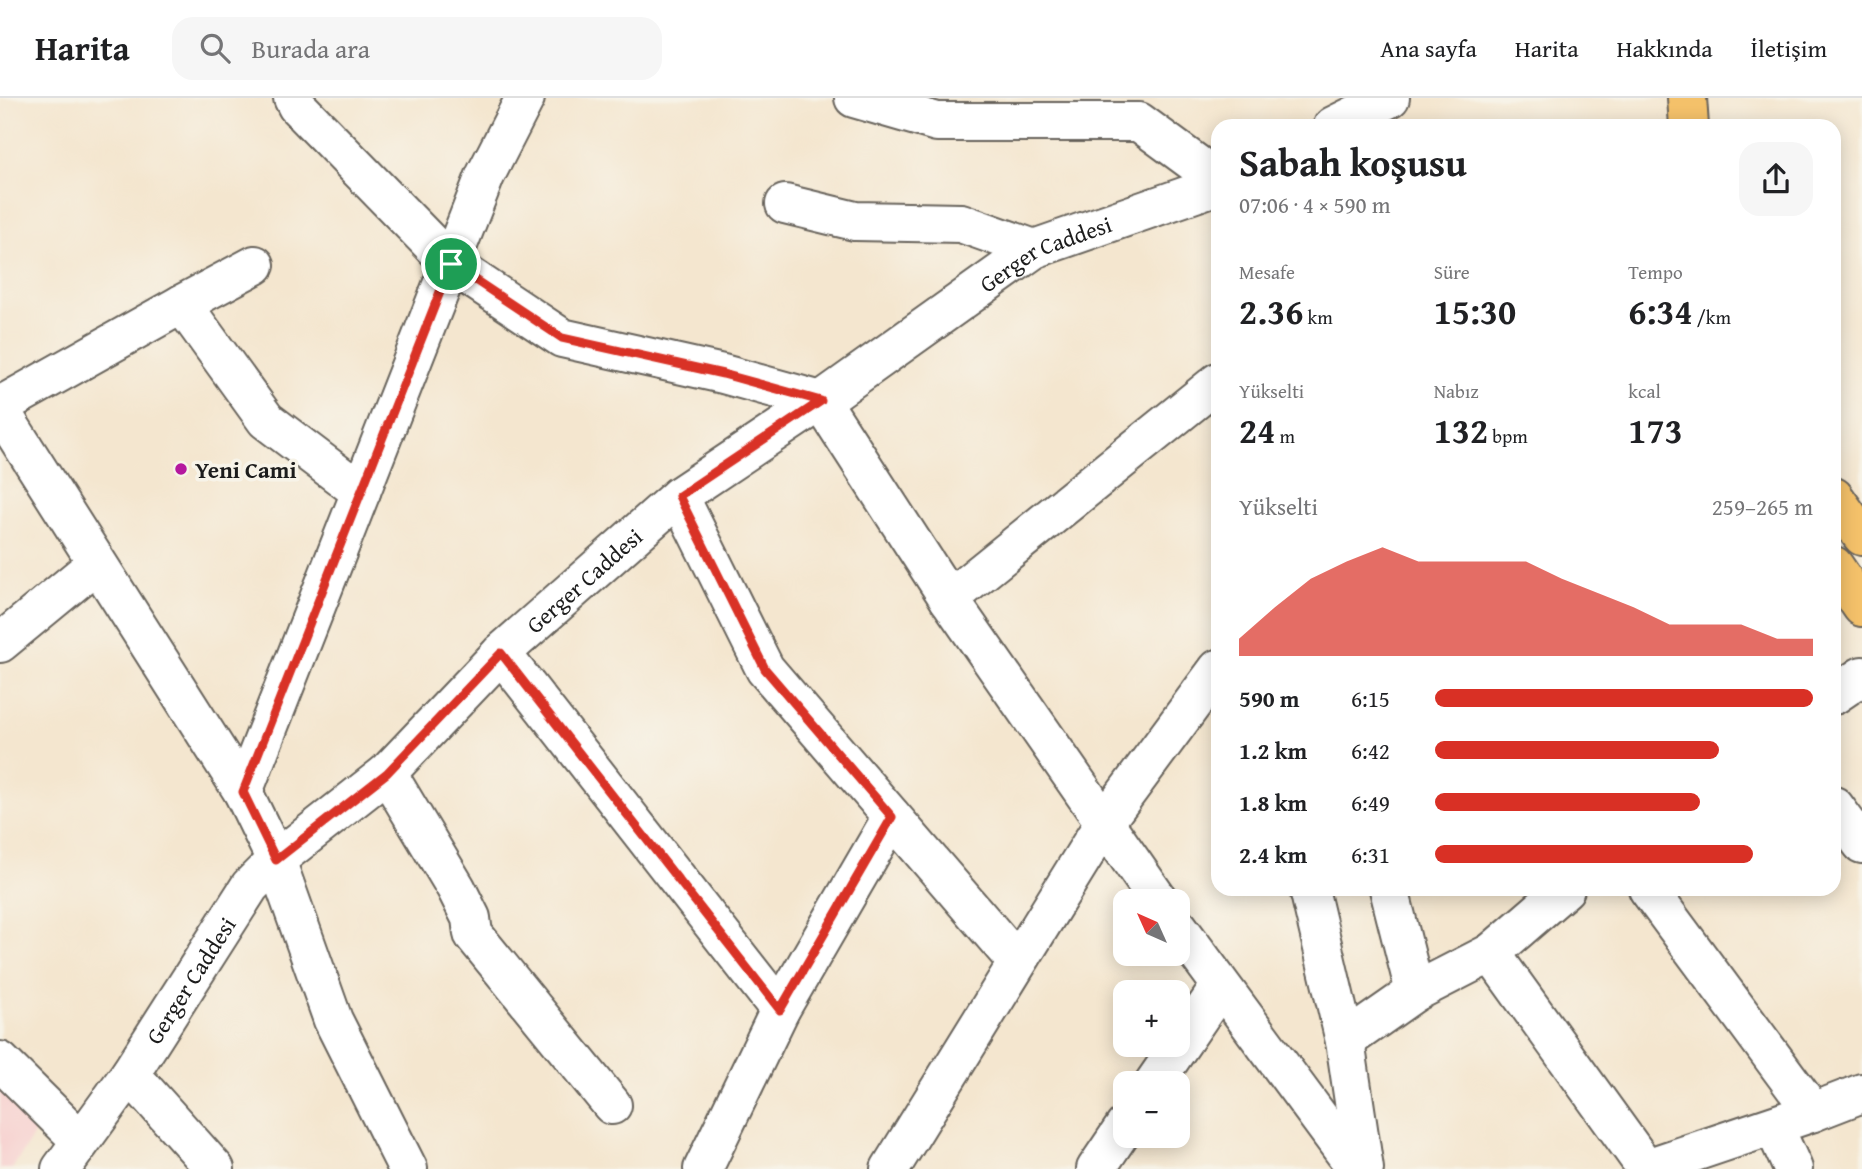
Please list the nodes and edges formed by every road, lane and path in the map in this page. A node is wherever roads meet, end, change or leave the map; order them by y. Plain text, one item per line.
1 (293, 98) edge
2 (525, 98) edge
3 (854, 98) edge
4 (1390, 98) edge
5 (1687, 98) edge
6 (1347, 119) edge
7 (1688, 119) edge
8 (1211, 177) edge
9 (1211, 185) edge
10 (785, 205) dead end
11 (1034, 249) junction
12 (451, 264) junction
13 (255, 265) dead end
14 (181, 304) junction
15 (1211, 388) edge
16 (821, 401) junction
17 (0, 408) edge
18 (361, 492) junction
19 (679, 496) junction
20 (1841, 507) edge
21 (1862, 536) edge
22 (96, 564) junction
23 (1841, 576) edge
24 (949, 599) junction
25 (1862, 607) edge
26 (0, 643) edge
27 (501, 653) junction
28 (1862, 676) edge
29 (1211, 678) edge
30 (1841, 690) edge
31 (387, 773) junction
32 (243, 792) junction
33 (1841, 816) edge
34 (892, 817) junction
35 (1104, 823) junction
36 (1862, 844) edge
37 (276, 860) junction
38 (1151, 889) edge
39 (1311, 896) edge
40 (1392, 896) edge
41 (1557, 896) edge
42 (1653, 896) edge
43 (1190, 944) edge
44 (1491, 953) junction
45 (1017, 962) junction
46 (1220, 987) junction
47 (1415, 992) junction
48 (780, 1010) junction
49 (1345, 1041) junction
50 (0, 1061) edge
51 (1162, 1071) edge
52 (130, 1074) junction
53 (1862, 1093) edge
54 (612, 1105) dead end
55 (1813, 1112) junction
56 (1774, 1127) junction
57 (1113, 1144) edge
58 (71, 1155) edge
59 (215, 1169) edge
60 (408, 1169) edge
61 (704, 1169) edge
62 (890, 1169) edge
63 (1096, 1169) edge
64 (1357, 1169) edge
65 (1364, 1169) edge
66 (1645, 1169) edge
67 (1793, 1169) edge

1 - 12 street
2 - 12 street
3 - 8 street
4 - 6 street
5 - 7 main road
9 - 11 street, Gerger Caddesi
10 - 11 street
11 - 16 street, Gerger Caddesi
12 - 16 street
12 - 18 street
13 - 14 street
14 - 17 street
14 - 18 street
15 - 24 street
16 - 19 street, Gerger Caddesi
16 - 24 street
17 - 22 street
18 - 32 street
19 - 27 street, Gerger Caddesi
19 - 34 street
20 - 21 main road
22 - 26 street
22 - 32 street
23 - 25 main road
24 - 35 street
27 - 31 street, Gerger Caddesi
27 - 48 street
28 - 30 street
29 - 35 street
31 - 37 street, Gerger Caddesi
31 - 54 street
32 - 37 street
33 - 36 street
34 - 45 street
34 - 48 street
35 - 38 street
35 - 45 street
37 - 52 street, Gerger Caddesi
37 - 60 street
39 - 49 street
40 - 47 street
41 - 44 street
42 - 55 street
43 - 46 street
44 - 47 street
44 - 66 street
45 - 62 street
46 - 51 street
46 - 64 street
47 - 49 street
48 - 61 street
49 - 65 street
50 - 58 street
52 - 58 street, Gerger Caddesi
52 - 59 street
53 - 55 street
55 - 56 street
56 - 66 street
56 - 67 street
57 - 63 street

